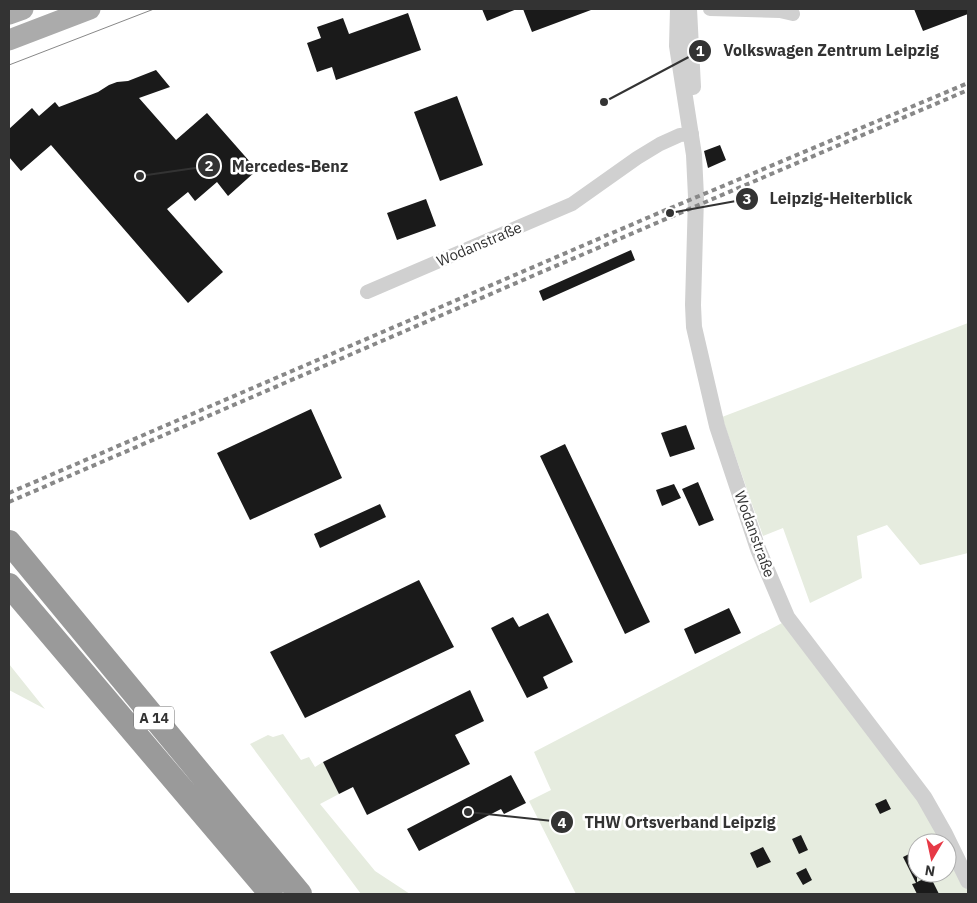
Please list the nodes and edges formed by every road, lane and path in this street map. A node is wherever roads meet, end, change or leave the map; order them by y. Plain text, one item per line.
1 (23, 9) edge
2 (90, 9) edge
3 (678, 9) edge
4 (689, 9) edge
5 (710, 9) edge
6 (9, 14) edge
7 (793, 14) dead end
8 (9, 40) edge
9 (692, 134) junction
10 (367, 292) dead end
11 (9, 542) edge
12 (9, 585) edge
13 (968, 881) edge
14 (271, 894) edge
15 (300, 894) edge

1 - 6 main road
2 - 8 main road
3 - 9 street, Wodanstraße
4 - 9 street, Wodanstraße
5 - 7 street
9 - 10 street, Wodanstraße
9 - 13 street, Wodanstraße
11 - 15 highway, A 14
12 - 14 highway, A 14

